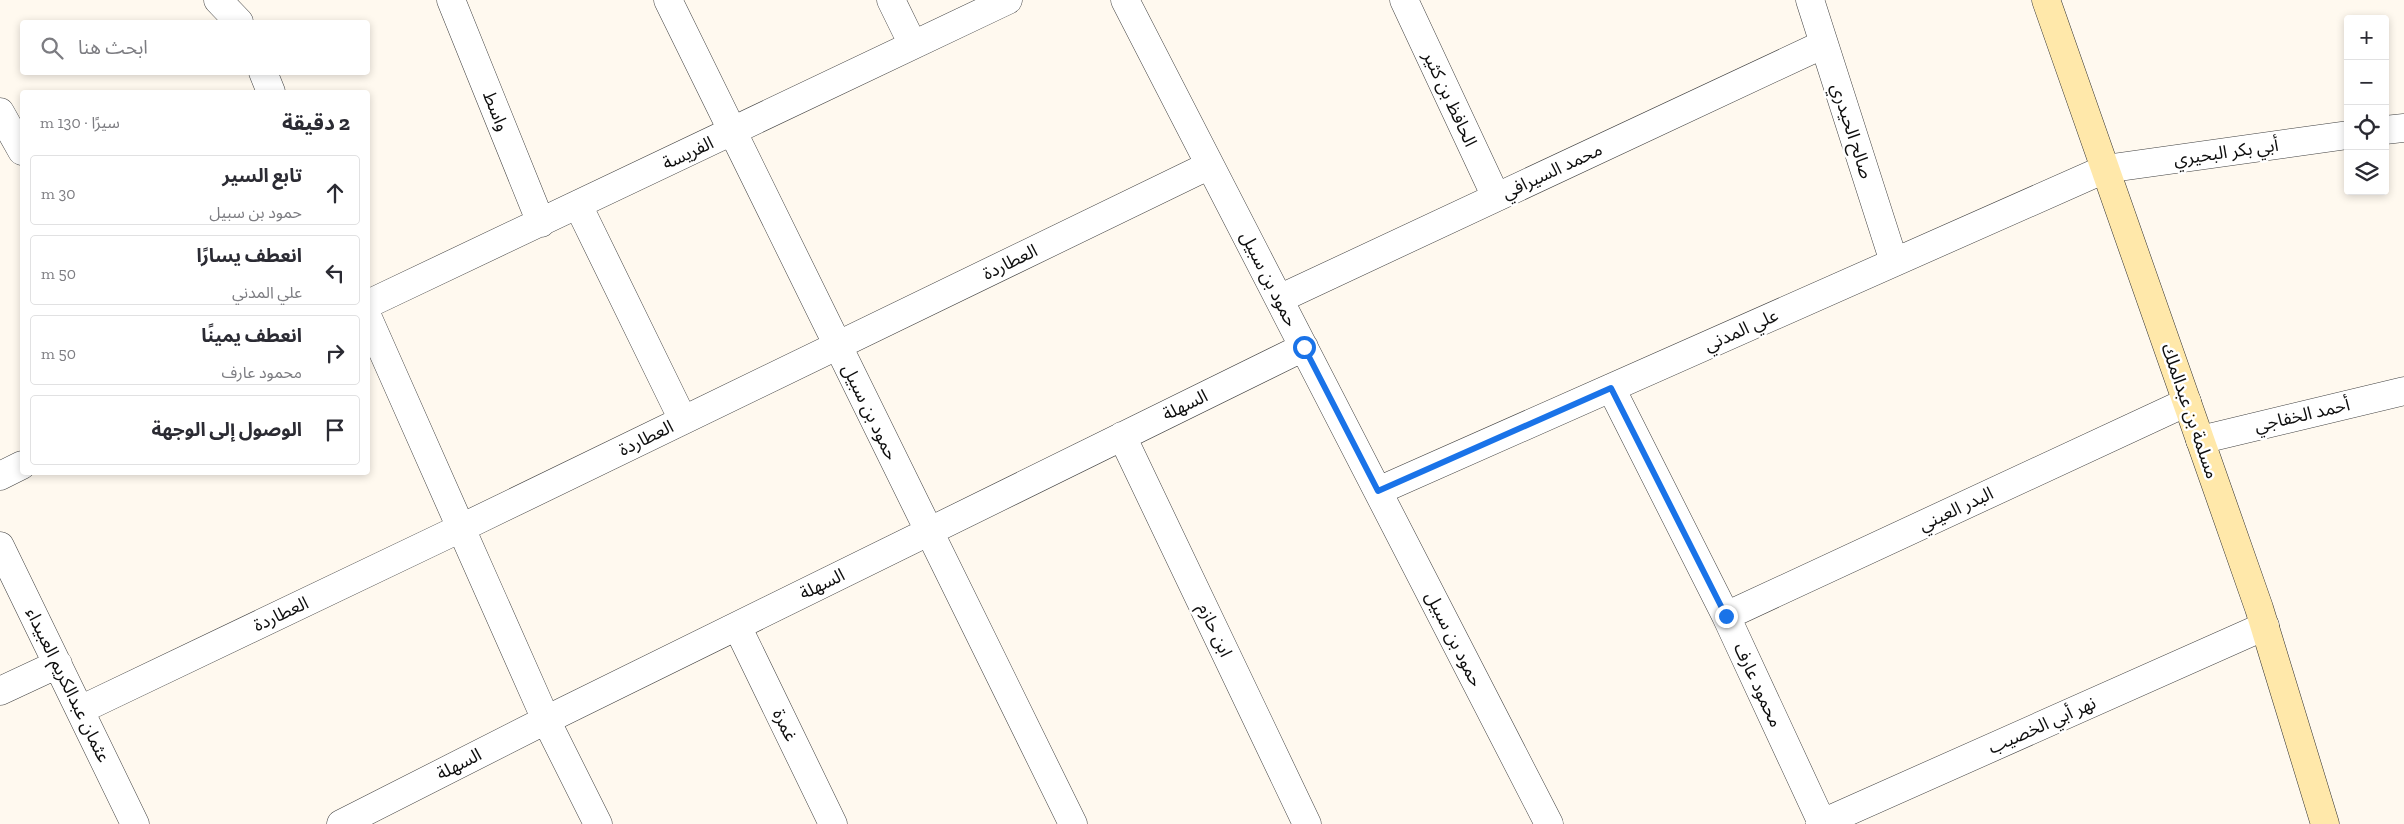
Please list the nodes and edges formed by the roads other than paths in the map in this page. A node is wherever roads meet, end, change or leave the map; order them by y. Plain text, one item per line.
1 (218, 0) edge
2 (451, 0) edge
3 (668, 0) edge
4 (892, 0) edge
5 (1008, 0) edge
6 (1125, 0) edge
7 (1404, 0) edge
8 (1810, 0) edge
9 (2046, 0) edge
10 (237, 20) edge
11 (1824, 44) junction
12 (913, 45) junction
13 (264, 75) edge
14 (271, 90) edge
15 (0, 112) edge
16 (2404, 128) edge
17 (2389, 130) edge
18 (733, 132) junction
19 (2344, 137) edge
20 (20, 147) edge
21 (1210, 165) junction
22 (2105, 169) junction
23 (1496, 197) junction
24 (578, 205) junction
25 (541, 223) junction
26 (1894, 262) junction
27 (1279, 298) junction
28 (370, 303) edge
29 (370, 323) edge
30 (838, 346) junction
31 (1304, 347) junction
32 (1611, 388) junction
33 (2404, 391) edge
34 (2187, 402) junction
35 (683, 420) junction
36 (1122, 436) junction
37 (2200, 440) junction
38 (20, 467) edge
39 (0, 476) edge
40 (1378, 491) junction
41 (461, 528) junction
42 (929, 531) junction
43 (0, 546) edge
44 (1726, 616) junction
45 (737, 626) junction
46 (2265, 626) junction
47 (58, 664) junction
48 (0, 691) edge
49 (80, 710) junction
50 (546, 720) junction
51 (135, 824) edge
52 (341, 824) edge
53 (598, 824) edge
54 (833, 824) edge
55 (1073, 824) edge
56 (1308, 824) edge
57 (1549, 824) edge
58 (1821, 824) edge
59 (2325, 824) edge

1 - 10 street
2 - 25 street, واسط
3 - 18 street, حمود بن سبيل
4 - 12 street
5 - 12 street, الفريسة
6 - 21 street, حمود بن سبيل
7 - 23 street, الحافظ بن كثير
8 - 11 street, صالح الحيدري
9 - 22 main road, مسلمة بن عبدالملك
11 - 23 street, محمد السيرافي
11 - 26 street, صالح الحيدري
12 - 18 street, الفريسة
13 - 14 street
15 - 20 street
16 - 17 street
18 - 24 street, الفريسة
18 - 30 street, حمود بن سبيل
19 - 22 street, أبي بكر البحيري
21 - 27 street, حمود بن سبيل
21 - 30 street, العطاردة
22 - 26 street, علي المدني
22 - 34 main road, مسلمة بن عبدالملك
23 - 27 street, محمد السيرافي
24 - 25 street, الفريسة
24 - 35 street
25 - 28 street, الفريسة
26 - 32 street, علي المدني
27 - 31 street, حمود بن سبيل
29 - 41 street
30 - 35 street, العطاردة
30 - 42 street, حمود بن سبيل
31 - 36 street, السهلة
31 - 40 street, حمود بن سبيل
32 - 40 street, علي المدني
32 - 44 street, محمود عارف
33 - 37 street, أحمد الخفاجي
34 - 37 main road, مسلمة بن عبدالملك
34 - 44 street, البدر العيني
35 - 41 street, العطاردة
36 - 42 street, السهلة
36 - 56 street, ابن حازم
37 - 46 main road, مسلمة بن عبدالملك
38 - 39 street
40 - 57 street, حمود بن سبيل
41 - 49 street, العطاردة
41 - 50 street
42 - 45 street, السهلة
42 - 55 street, حمود بن سبيل
43 - 47 street, عثمان عبدالكريم العبيداء
44 - 58 street, محمود عارف
45 - 50 street, السهلة
45 - 54 street, غمرة
46 - 58 street, نهر أبي الخصيب
46 - 59 main road, مسلمة بن عبدالملك
47 - 48 street
47 - 49 street, عثمان عبدالكريم العبيداء
49 - 51 street, عثمان عبدالكريم العبيداء
50 - 52 street, السهلة
50 - 53 street

